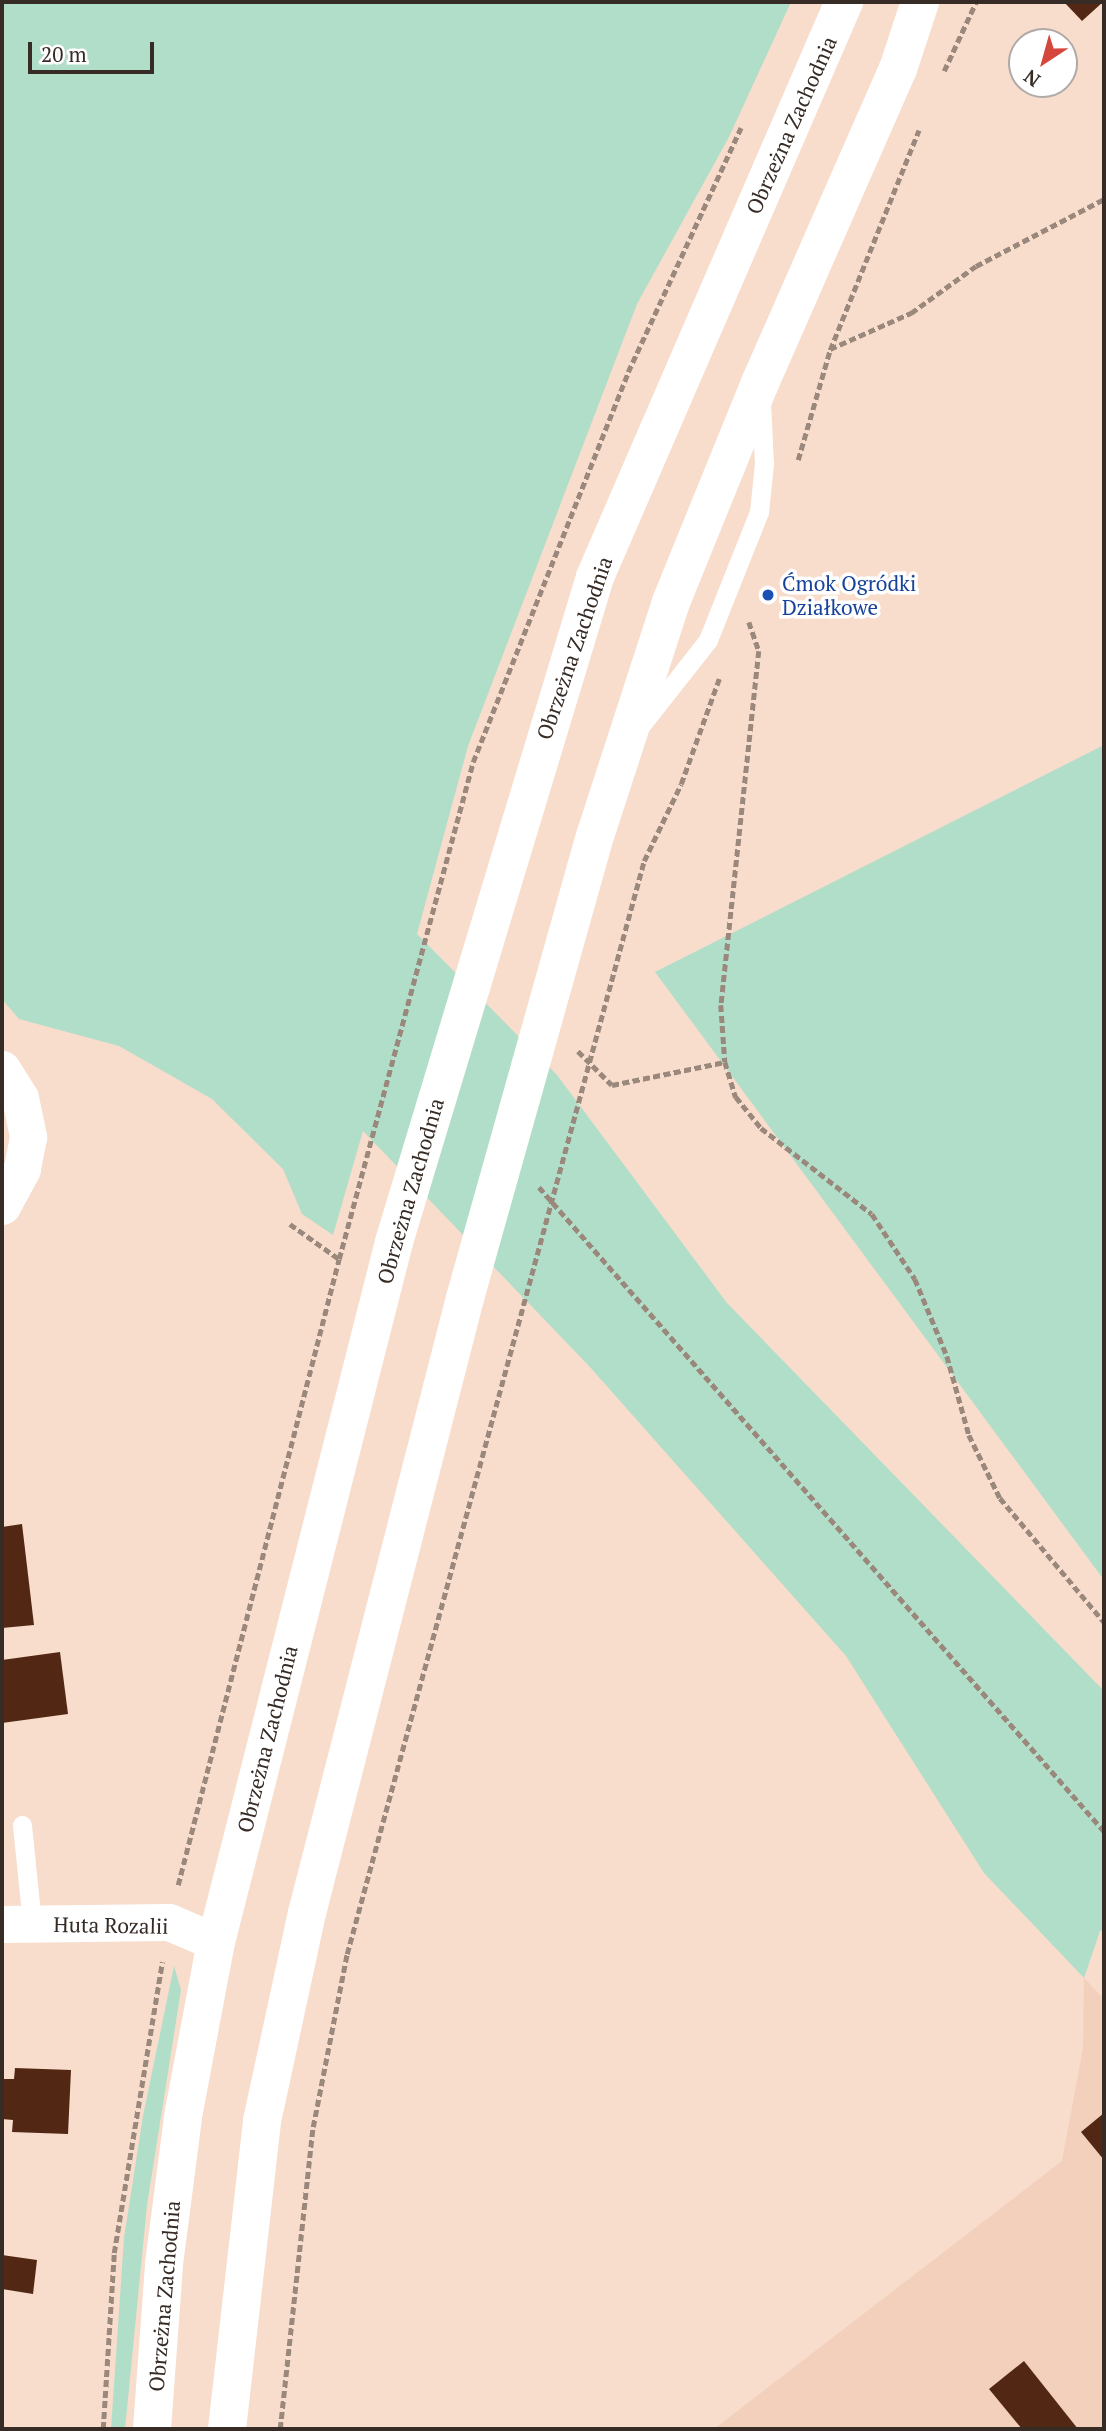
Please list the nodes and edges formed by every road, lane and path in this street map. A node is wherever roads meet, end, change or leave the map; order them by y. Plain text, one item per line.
1 (844, 2) edge
2 (920, 2) edge
3 (976, 2) edge
4 (942, 75) dead end
5 (744, 124) dead end
6 (922, 125) dead end
7 (1104, 199) edge
8 (744, 610) dead end
9 (724, 667) dead end
10 (573, 1046) dead end
11 (725, 1062) junction
12 (2, 1069) edge
13 (535, 1183) dead end
14 (2, 1206) edge
15 (290, 1224) dead end
16 (1104, 1622) edge
17 (22, 1825) dead end
18 (1104, 1830) edge
19 (17, 1924) edge
20 (216, 1942) junction
21 (152, 2429) edge
22 (227, 2429) edge
23 (280, 2429) edge

1 - 20 street, Obrzeżna Zachodnia
2 - 22 street
3 - 4 path
5 - 15 path
6 - 7 path
8 - 11 path
9 - 23 path
10 - 11 path
11 - 16 path
12 - 14 street
13 - 18 path
17 - 19 lane
19 - 20 street, Huta Rozalii
20 - 21 street, Obrzeżna Zachodnia

